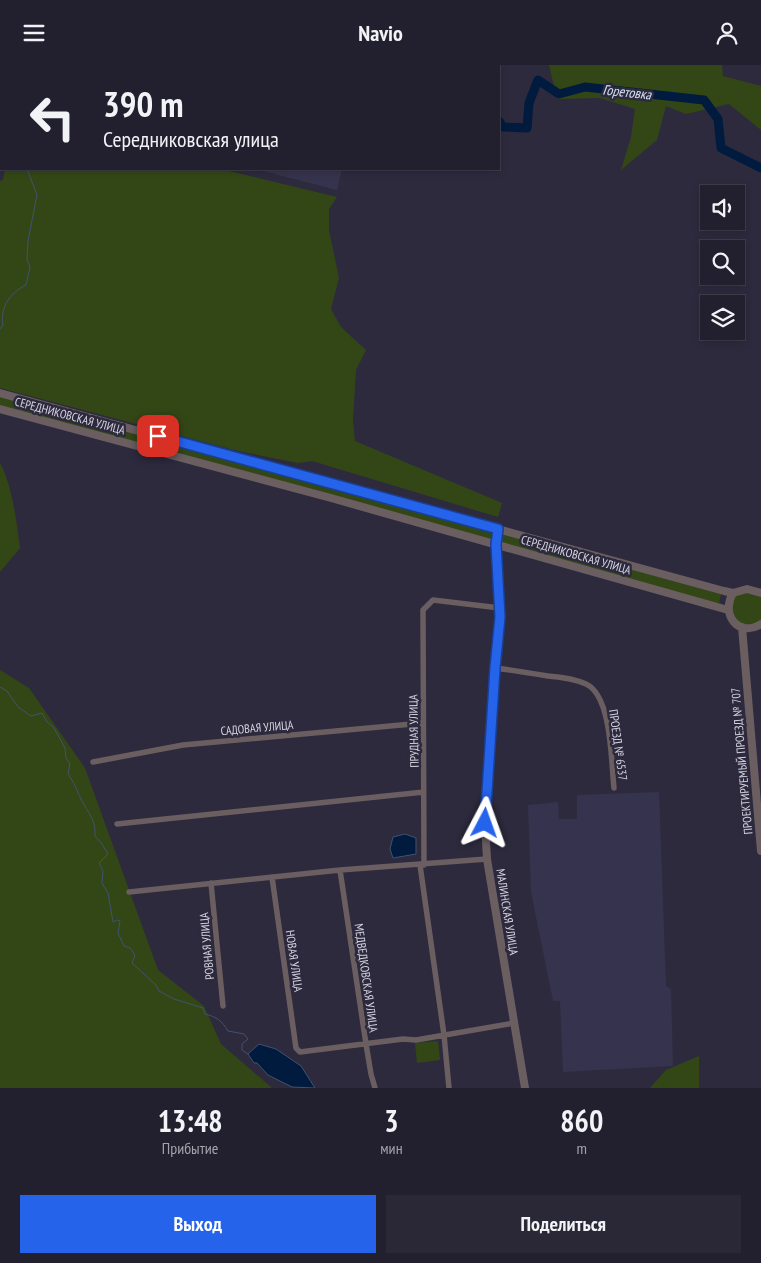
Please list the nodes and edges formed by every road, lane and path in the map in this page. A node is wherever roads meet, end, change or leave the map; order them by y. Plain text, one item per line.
1 (0, 393) edge
2 (46, 405) junction
3 (0, 409) edge
4 (43, 420) junction
5 (498, 529) junction
6 (496, 544) junction
7 (733, 593) junction
8 (761, 593) edge
9 (500, 608) junction
10 (728, 610) junction
11 (761, 624) edge
12 (742, 627) junction
13 (495, 668) junction
14 (423, 723) junction
15 (94, 762) dead end
16 (614, 788) dead end
17 (424, 792) junction
18 (117, 824) dead end
19 (761, 851) edge
20 (487, 859) junction
21 (422, 865) junction
22 (340, 870) junction
23 (272, 877) junction
24 (211, 883) junction
25 (129, 892) dead end
26 (223, 1006) dead end
27 (514, 1023) junction
28 (444, 1035) junction
29 (366, 1044) junction
30 (375, 1088) edge
31 (449, 1088) edge
32 (525, 1088) edge

1 - 2 street, СЕРЕДНИКОВСКАЯ УЛИЦА
2 - 4 street
2 - 5 street, СЕРЕДНИКОВСКАЯ УЛИЦА
3 - 4 street, СЕРЕДНИКОВСКАЯ УЛИЦА
4 - 6 street, СЕРЕДНИКОВСКАЯ УЛИЦА
5 - 6 street, МАЛИНСКАЯ УЛИЦА
5 - 7 street, СЕРЕДНИКОВСКАЯ УЛИЦА
6 - 9 street, МАЛИНСКАЯ УЛИЦА
6 - 10 street, СЕРЕДНИКОВСКАЯ УЛИЦА
7 - 8 street, СЕРЕДНИКОВСКАЯ УЛИЦА
7 - 10 street
9 - 13 street, МАЛИНСКАЯ УЛИЦА
9 - 14 street, ПРУДНАЯ УЛИЦА
10 - 12 street
11 - 12 street
12 - 19 street, ПРОЕКТИРУЕМЫЙ ПРОЕЗД № 707
13 - 16 street, ПРОЕЗД № 6537
13 - 20 street, МАЛИНСКАЯ УЛИЦА
14 - 15 street, САДОВАЯ УЛИЦА
14 - 17 street, ПРУДНАЯ УЛИЦА
17 - 18 street
17 - 21 street, ПРУДНАЯ УЛИЦА
20 - 21 street
20 - 27 street, МАЛИНСКАЯ УЛИЦА
21 - 22 street
21 - 28 street, ПРУДНАЯ УЛИЦА
22 - 23 street
22 - 29 street, МЕДВЕДКОВСКАЯ УЛИЦА
23 - 24 street
23 - 29 street, НОВАЯ УЛИЦА
24 - 25 street
24 - 26 street, РОВНАЯ УЛИЦА
27 - 28 street
27 - 32 street, МАЛИНСКАЯ УЛИЦА
28 - 29 street
28 - 31 street, ПРУДНАЯ УЛИЦА
29 - 30 street, МЕДВЕДКОВСКАЯ УЛИЦА

